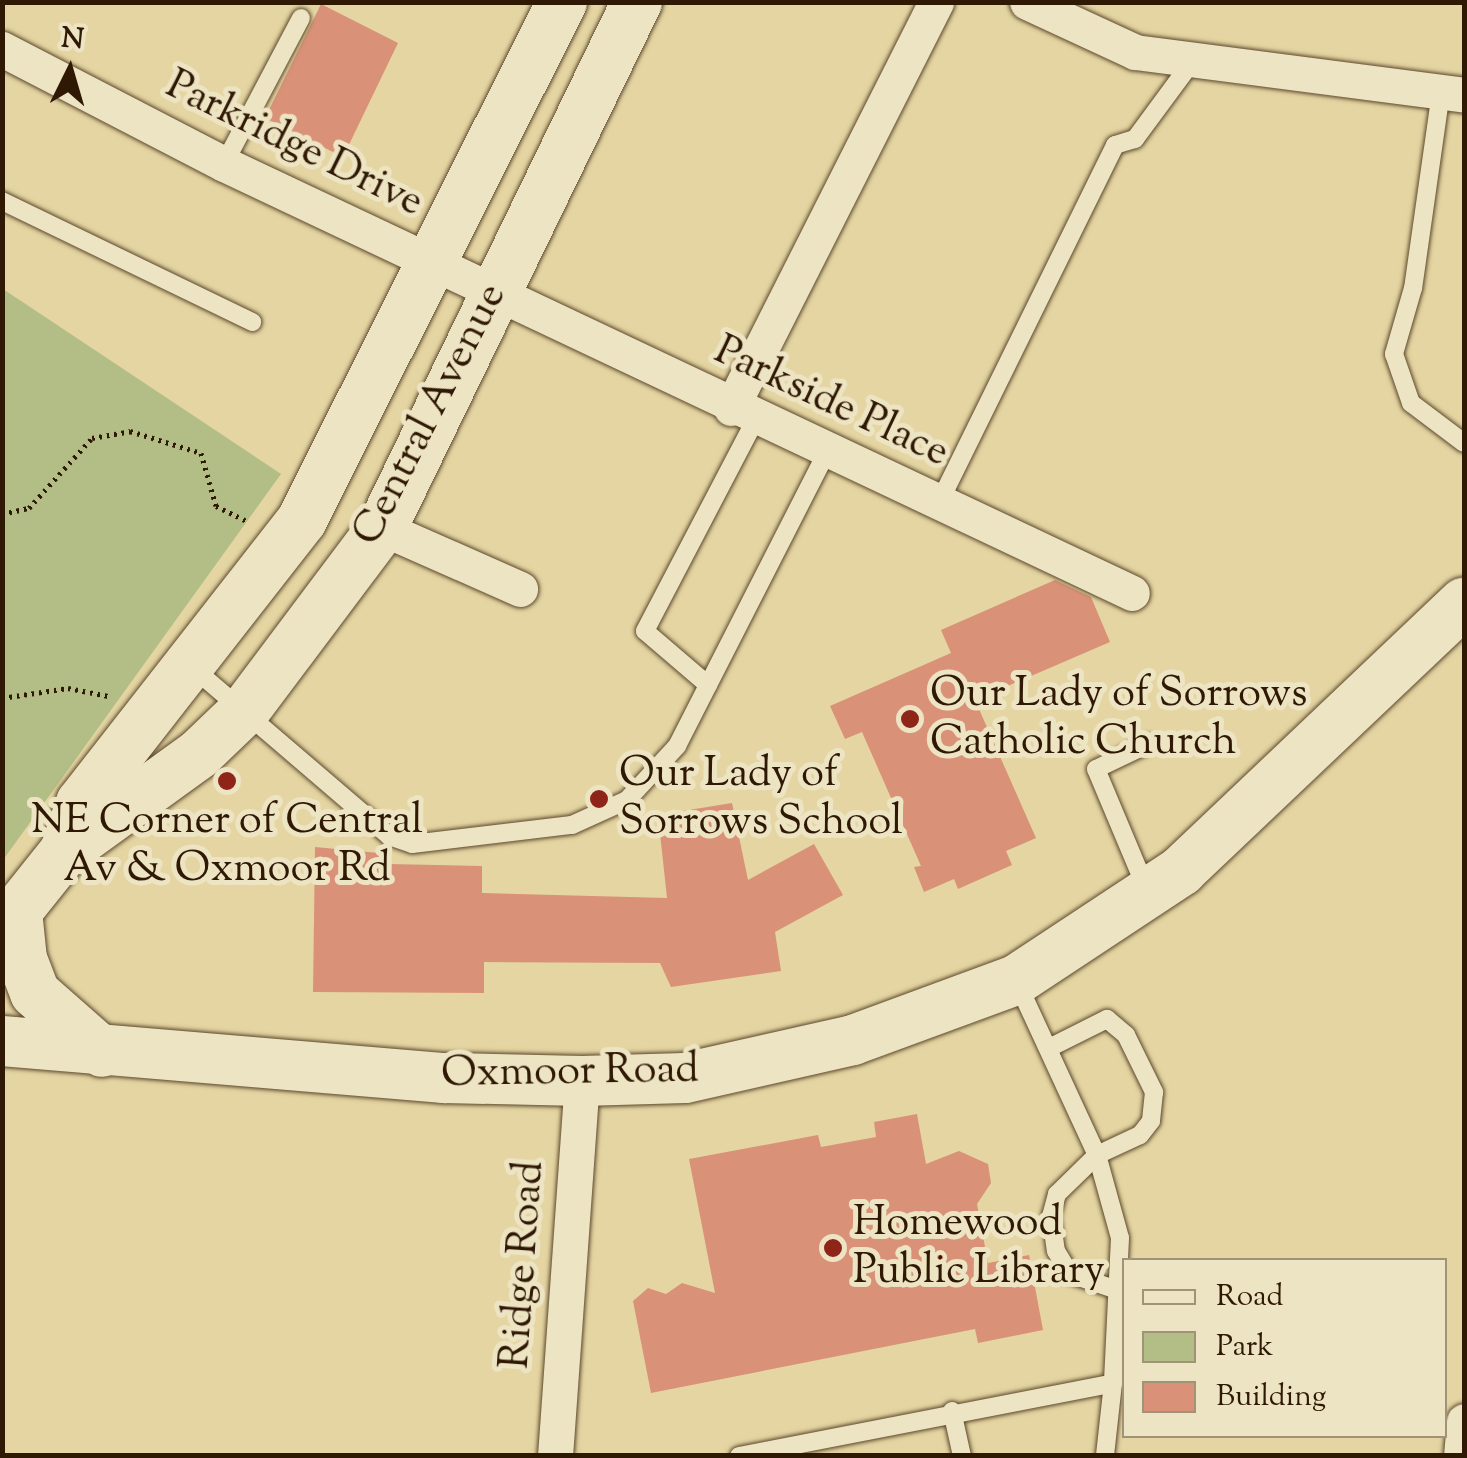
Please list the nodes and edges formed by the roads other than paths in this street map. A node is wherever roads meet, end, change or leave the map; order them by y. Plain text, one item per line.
1 (562, 2) edge
2 (637, 2) edge
3 (936, 2) edge
4 (1027, 2) edge
5 (301, 18) dead end
6 (2, 49) edge
7 (1194, 59) junction
8 (1453, 94) edge
9 (224, 164) junction
10 (2, 200) edge
11 (432, 263) junction
12 (493, 292) junction
13 (252, 322) dead end
14 (744, 413) junction
15 (1464, 443) edge
16 (828, 452) junction
17 (939, 503) junction
18 (382, 528) junction
19 (520, 589) dead end
20 (1132, 593) dead end
21 (1464, 602) edge
22 (191, 667) junction
23 (708, 685) junction
24 (246, 710) junction
25 (1148, 744) dead end
26 (64, 851) junction
27 (1148, 894) junction
28 (10, 920) edge
29 (1016, 980) junction
30 (2, 1042) edge
31 (1049, 1048) junction
32 (102, 1052) junction
33 (582, 1081) junction
34 (1097, 1154) junction
35 (1120, 1290) junction
36 (1112, 1384) junction
37 (952, 1412) junction
38 (1464, 1422) edge
39 (1104, 1455) edge
40 (555, 1456) edge
41 (739, 1456) edge
42 (962, 1456) edge
43 (1461, 1456) edge

1 - 11 main road, Central Avenue
2 - 12 main road, Central Avenue
3 - 14 street
4 - 7 street
5 - 9 lane
6 - 9 street, Parkridge Drive
7 - 8 street
7 - 17 lane
8 - 15 lane
9 - 11 street, Parkridge Drive
10 - 13 lane
11 - 12 street, Parkridge Drive
11 - 22 main road, Central Avenue
12 - 14 street, Parkside Place
12 - 18 main road, Central Avenue
14 - 16 street, Parkside Place
14 - 23 lane
16 - 17 street, Parkside Place
16 - 23 lane
17 - 20 street, Parkside Place
18 - 19 street
18 - 24 main road, Central Avenue
21 - 27 main road, Oxmoor Road
22 - 24 lane
22 - 26 main road, Central Avenue
23 - 24 lane
24 - 26 main road, Central Avenue
25 - 27 lane
26 - 28 main road, Central Avenue
27 - 29 main road, Oxmoor Road
28 - 32 main road
29 - 31 lane
29 - 33 main road, Oxmoor Road
30 - 32 main road, Oxmoor Road
31 - 34 lane
31 - 34 lane
32 - 33 main road, Oxmoor Road
33 - 40 street, Ridge Road
34 - 35 lane
34 - 35 lane
35 - 36 lane
36 - 37 lane
36 - 39 lane
37 - 41 lane
37 - 42 lane
38 - 43 street

